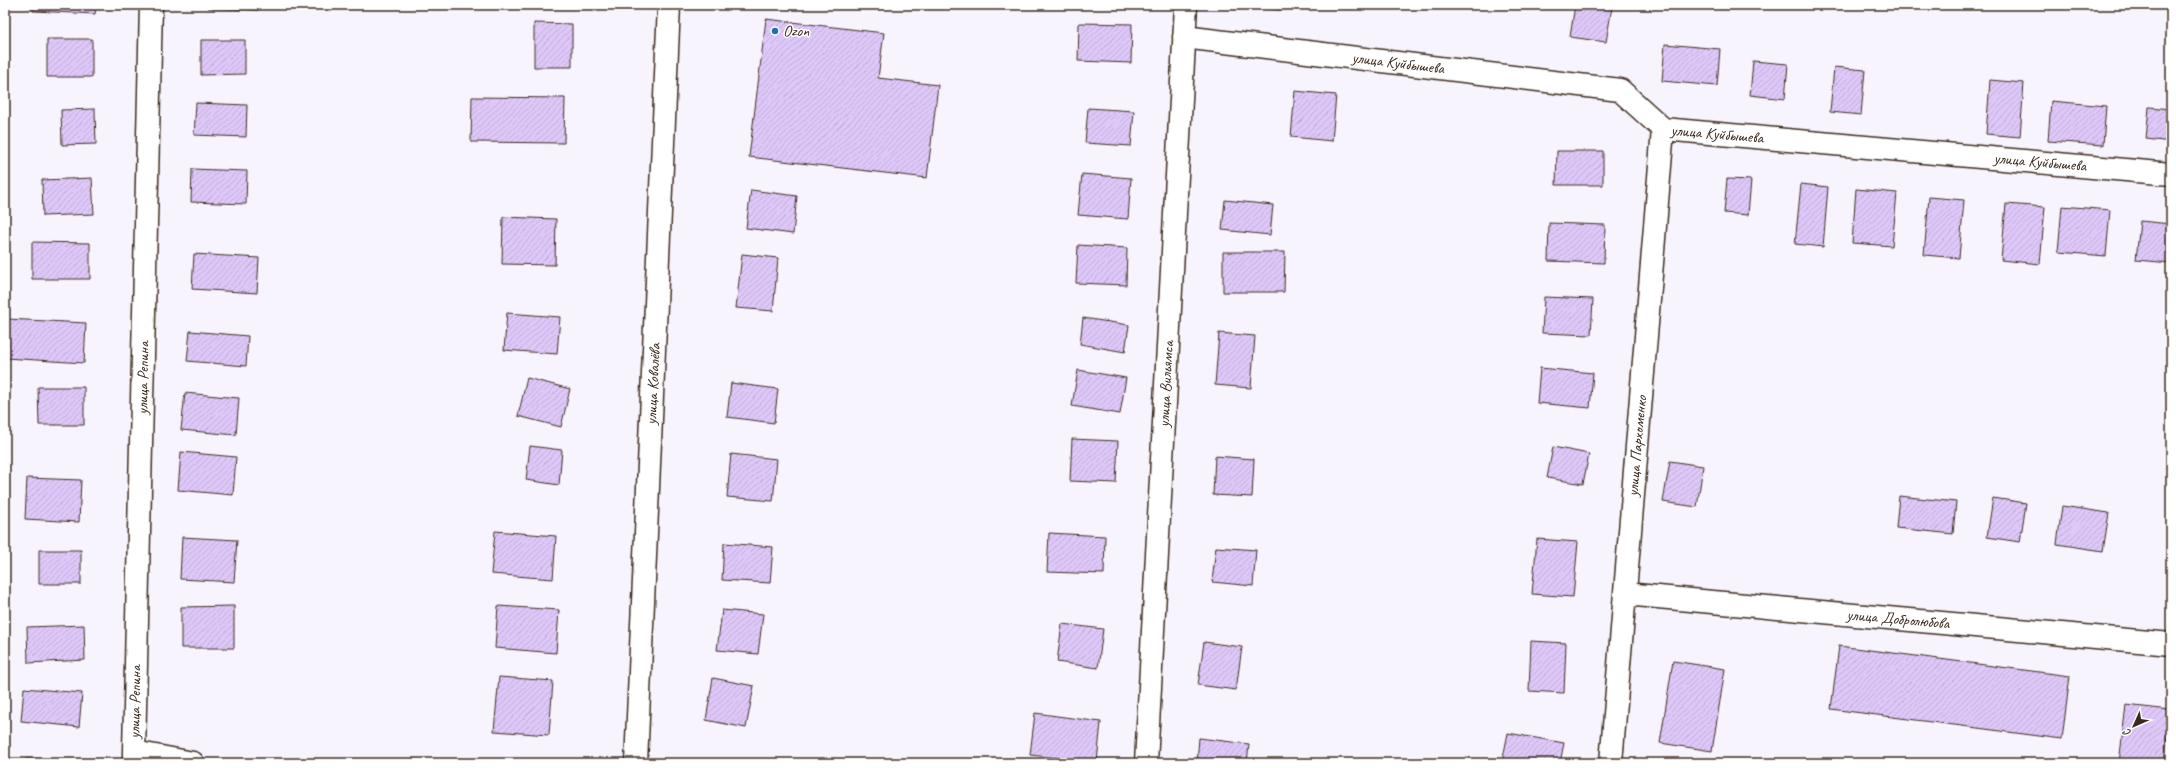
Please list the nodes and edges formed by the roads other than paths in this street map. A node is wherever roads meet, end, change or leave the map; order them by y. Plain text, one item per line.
1 (151, 5) edge
2 (669, 5) edge
3 (1186, 5) edge
4 (1184, 37) junction
5 (1663, 129) junction
6 (2171, 174) edge
7 (1625, 594) junction
8 (2171, 644) edge
9 (134, 757) edge
10 (193, 763) edge
11 (636, 763) edge
12 (1146, 763) edge
13 (1611, 763) edge

1 - 9 street, улица Репина
2 - 11 street, улица Ковалёва
3 - 4 street, улица Вильямса
4 - 5 street, улица Куйбышева
4 - 12 street, улица Вильямса
5 - 6 street, улица Куйбышева
5 - 7 street, улица Пархоменко
7 - 8 street, улица Добролюбова
7 - 13 street, улица Пархоменко
9 - 10 street

